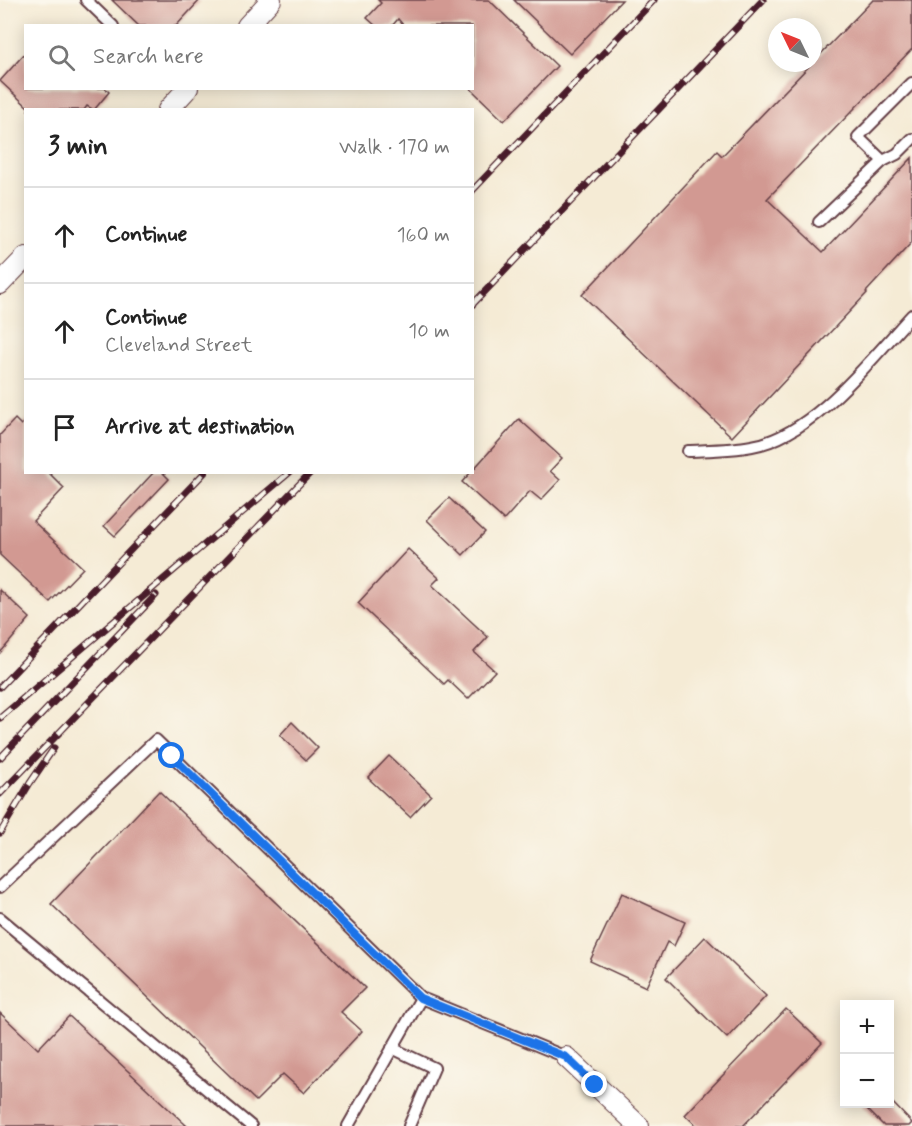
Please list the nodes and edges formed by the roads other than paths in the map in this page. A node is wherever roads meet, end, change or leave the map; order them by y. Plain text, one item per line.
1 (86, 0) edge
2 (271, 0) edge
3 (111, 24) edge
4 (249, 24) edge
5 (912, 83) edge
6 (184, 90) edge
7 (170, 108) edge
8 (912, 139) edge
9 (883, 161) junction
10 (819, 222) dead end
11 (24, 259) edge
12 (0, 284) edge
13 (912, 315) edge
14 (688, 451) dead end
15 (0, 887) edge
16 (0, 918) edge
17 (420, 998) junction
18 (392, 1048) junction
19 (566, 1057) joint
20 (251, 1126) edge
21 (348, 1126) edge
22 (409, 1126) edge
23 (639, 1126) edge

1 - 3 lane
2 - 4 street
5 - 9 lane
6 - 7 street
8 - 9 lane
9 - 10 lane
11 - 12 street
13 - 14 lane
15 - 17 lane
16 - 20 lane
17 - 18 lane
17 - 19 lane
18 - 21 lane
18 - 22 lane
19 - 23 street

